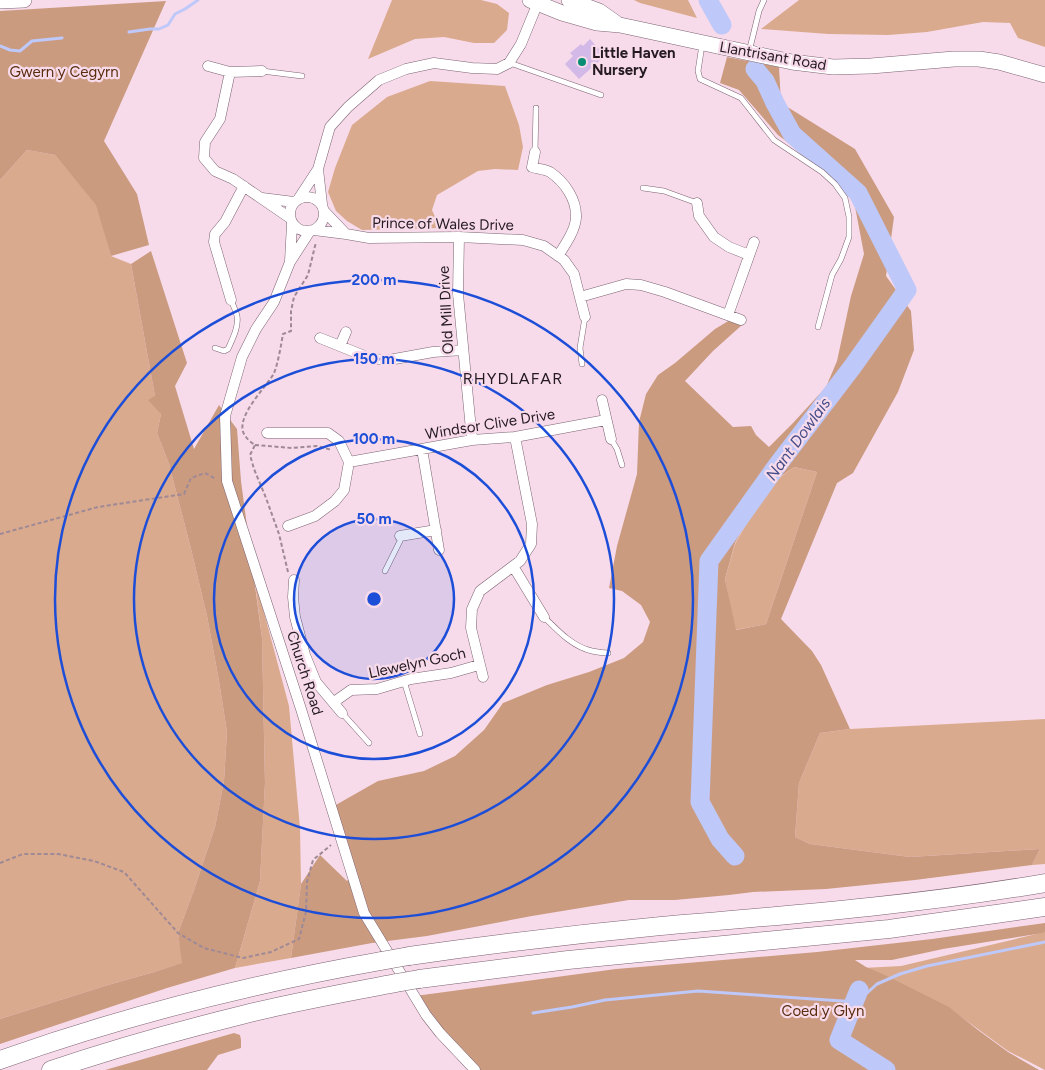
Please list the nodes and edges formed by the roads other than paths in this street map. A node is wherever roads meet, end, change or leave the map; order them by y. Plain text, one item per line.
1 (24, 0) edge
2 (570, 0) edge
3 (764, 0) edge
4 (0, 1) edge
5 (536, 1) edge
6 (620, 25) junction
7 (702, 42) junction
8 (749, 52) junction
9 (509, 63) junction
10 (208, 66) dead end
11 (262, 71) joint
12 (230, 72) junction
13 (1045, 75) edge
14 (302, 76) dead end
15 (601, 95) dead end
16 (536, 108) dead end
17 (534, 152) joint
18 (318, 170) junction
19 (244, 186) junction
20 (643, 188) dead end
21 (261, 198) junction
22 (297, 200) junction
23 (698, 203) joint
24 (323, 208) junction
25 (291, 221) junction
26 (316, 231) junction
27 (346, 234) junction
28 (459, 237) junction
29 (754, 242) dead end
30 (750, 255) junction
31 (558, 256) junction
32 (290, 262) junction
33 (580, 298) junction
34 (231, 300) joint
35 (728, 316) junction
36 (585, 317) joint
37 (741, 320) dead end
38 (818, 326) dead end
39 (346, 332) dead end
40 (320, 338) dead end
41 (340, 346) junction
42 (215, 348) dead end
43 (463, 350) junction
44 (582, 364) dead end
45 (602, 400) dead end
46 (606, 420) junction
47 (267, 433) dead end
48 (515, 437) junction
49 (611, 438) joint
50 (472, 440) junction
51 (422, 449) junction
52 (347, 457) junction
53 (622, 466) dead end
54 (288, 526) dead end
55 (436, 530) junction
56 (400, 536) joint
57 (440, 550) dead end
58 (513, 566) junction
59 (385, 571) dead end
60 (294, 580) road end
61 (544, 617) joint
62 (608, 653) dead end
63 (479, 665) junction
64 (483, 677) dead end
65 (404, 681) junction
66 (334, 702) junction
67 (342, 713) joint
68 (420, 734) dead end
69 (369, 743) dead end
70 (1045, 883) edge
71 (1045, 907) edge
72 (0, 1060) edge
73 (51, 1070) edge
74 (475, 1070) edge

1 - 4 main road
2 - 6 main road, Llantrisant Road
3 - 8 lane
5 - 6 main road, Llantrisant Road
5 - 9 street
6 - 7 main road, Llantrisant Road
7 - 8 main road, Llantrisant Road
7 - 38 lane
8 - 13 main road, Llantrisant Road
9 - 15 lane
9 - 18 street
10 - 12 street
11 - 12 street
11 - 14 lane
12 - 19 street
16 - 17 lane
17 - 31 street
18 - 22 street
18 - 24 street
19 - 21 street
19 - 34 street
20 - 23 lane
21 - 22 street
21 - 25 street
22 - 24 street
22 - 25 street
23 - 30 street
24 - 26 street
24 - 27 street
25 - 26 street
25 - 32 street, Church Road
26 - 27 street, Prince of Wales Drive
26 - 32 street, Church Road
27 - 28 street, Prince of Wales Drive
28 - 31 street, Prince of Wales Drive
28 - 43 street, Old Mill Drive
29 - 30 street
30 - 35 street
31 - 33 street, Prince of Wales Drive
32 - 74 street, Church Road
33 - 35 street
33 - 36 street, Prince of Wales Drive
34 - 42 lane
35 - 37 street
36 - 44 lane
39 - 41 street
40 - 41 street
41 - 43 street
43 - 50 street, Old Mill Drive
45 - 46 street
46 - 48 street, Windsor Clive Drive
46 - 49 street
47 - 52 street
48 - 50 street, Windsor Clive Drive
48 - 58 street, Llewelyn Goch
49 - 53 lane
50 - 51 street, Windsor Clive Drive
51 - 52 street, Windsor Clive Drive
51 - 55 street
52 - 54 street
55 - 56 street
55 - 57 street
56 - 59 lane
58 - 61 street
58 - 63 street, Llewelyn Goch
60 - 66 street
61 - 62 lane
63 - 64 street, Llewelyn Goch
63 - 65 street, Llewelyn Goch
65 - 66 street, Llewelyn Goch
65 - 68 lane
66 - 67 street
67 - 69 lane
70 - 72 highway, bridge
71 - 73 highway, bridge

